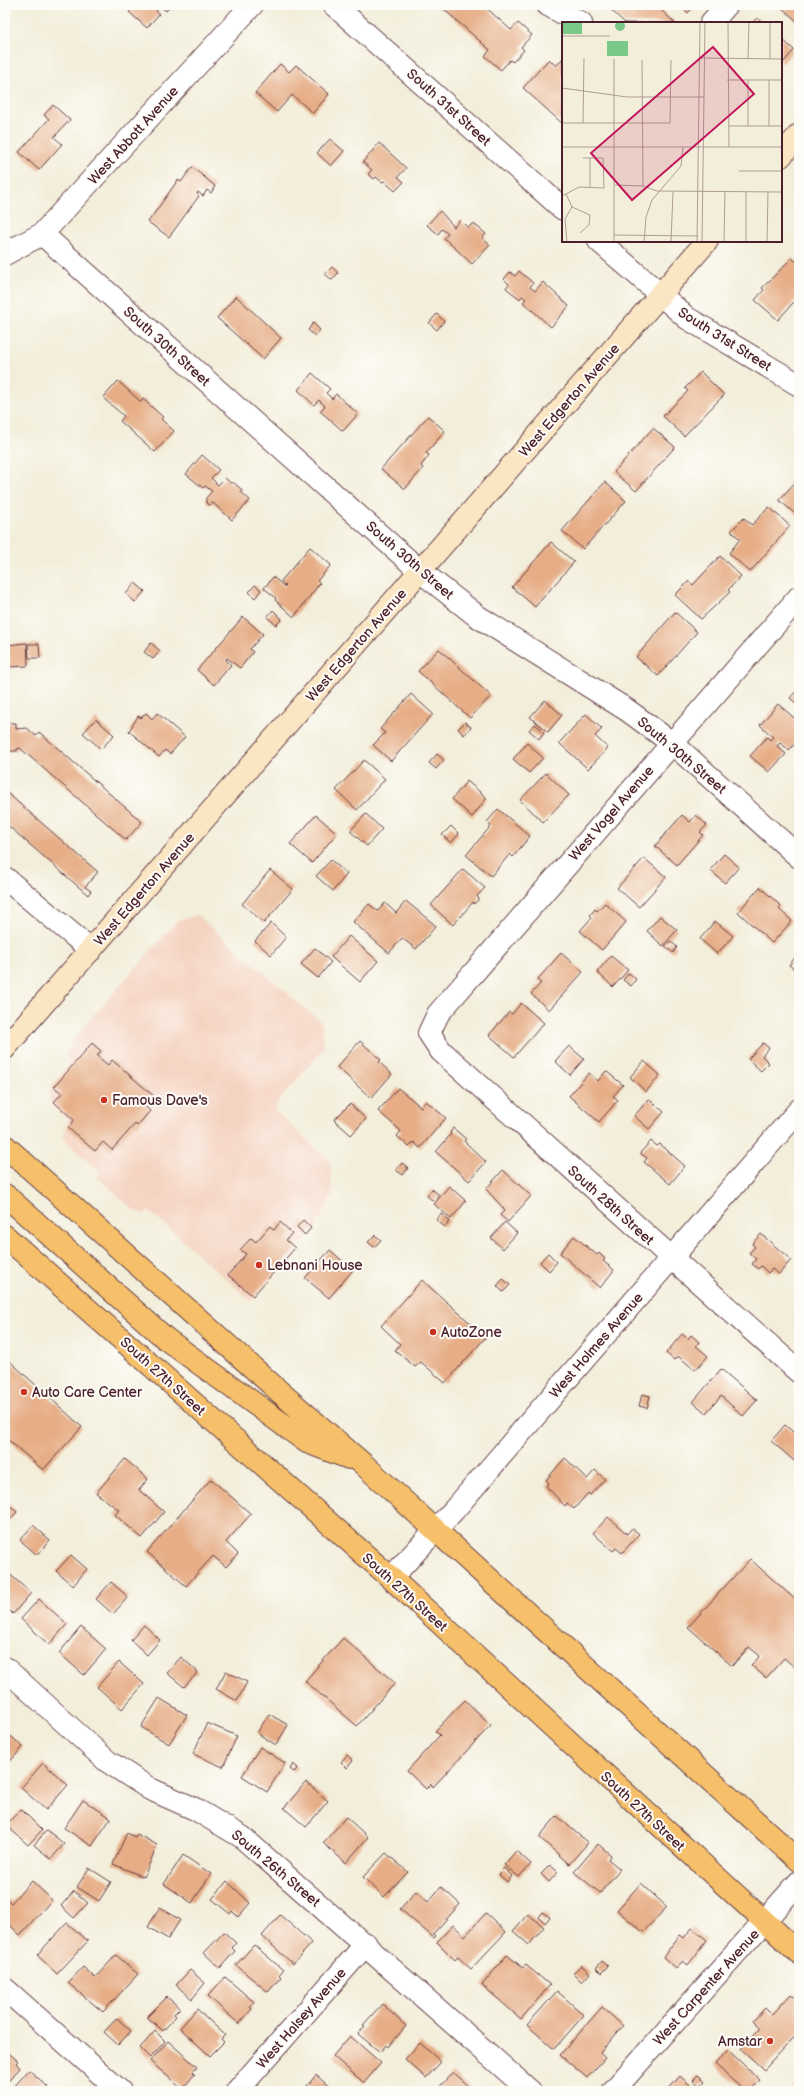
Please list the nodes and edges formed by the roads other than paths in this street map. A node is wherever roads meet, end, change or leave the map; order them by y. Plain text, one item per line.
1 (252, 5) edge
2 (334, 5) edge
3 (548, 5) edge
4 (727, 5) edge
5 (579, 22) edge
6 (712, 22) edge
7 (799, 135) edge
8 (782, 155) edge
9 (562, 208) edge
10 (42, 234) junction
11 (600, 242) edge
12 (706, 242) edge
13 (5, 254) edge
14 (660, 295) junction
15 (799, 385) edge
16 (420, 571) junction
17 (799, 597) edge
18 (672, 743) junction
19 (799, 857) edge
20 (5, 878) edge
21 (91, 950) junction
22 (429, 1033) joint
23 (5, 1048) edge
24 (799, 1110) edge
25 (5, 1146) edge
26 (5, 1195) edge
27 (5, 1236) edge
28 (670, 1258) junction
29 (799, 1372) edge
30 (363, 1464) junction
31 (436, 1530) junction
32 (391, 1578) junction
33 (5, 1668) edge
34 (799, 1861) edge
35 (799, 1882) edge
36 (764, 1922) junction
37 (366, 1944) junction
38 (799, 1953) edge
39 (5, 1990) edge
40 (120, 2091) edge
41 (237, 2091) edge
42 (530, 2091) edge
43 (613, 2091) edge

1 - 10 street, West Abbott Avenue
2 - 9 street, South 31st Street
3 - 5 street
4 - 6 street
7 - 8 street
10 - 13 street, West Abbott Avenue
10 - 16 street, South 30th Street
11 - 14 street, South 31st Street
12 - 14 street, West Edgerton Avenue
14 - 15 street, South 31st Street
14 - 16 street, West Edgerton Avenue
16 - 18 street, South 30th Street
16 - 21 street, West Edgerton Avenue
17 - 18 street, West Vogel Avenue
18 - 19 street, South 30th Street
18 - 22 street, West Vogel Avenue
20 - 21 street
21 - 23 street, West Edgerton Avenue
22 - 28 street, South 28th Street
24 - 28 street, West Holmes Avenue
25 - 30 main road
26 - 30 main road
27 - 32 main road, South 27th Street
28 - 29 street, South 28th Street
28 - 31 street, West Holmes Avenue
30 - 31 main road
31 - 32 street, West Holmes Avenue
31 - 34 main road
32 - 36 main road, South 27th Street
33 - 37 street, South 26th Street
35 - 36 street, West Carpenter Avenue
36 - 38 main road, South 27th Street
36 - 43 street, West Carpenter Avenue
37 - 41 street, West Halsey Avenue
37 - 42 street, South 26th Street
39 - 40 street

